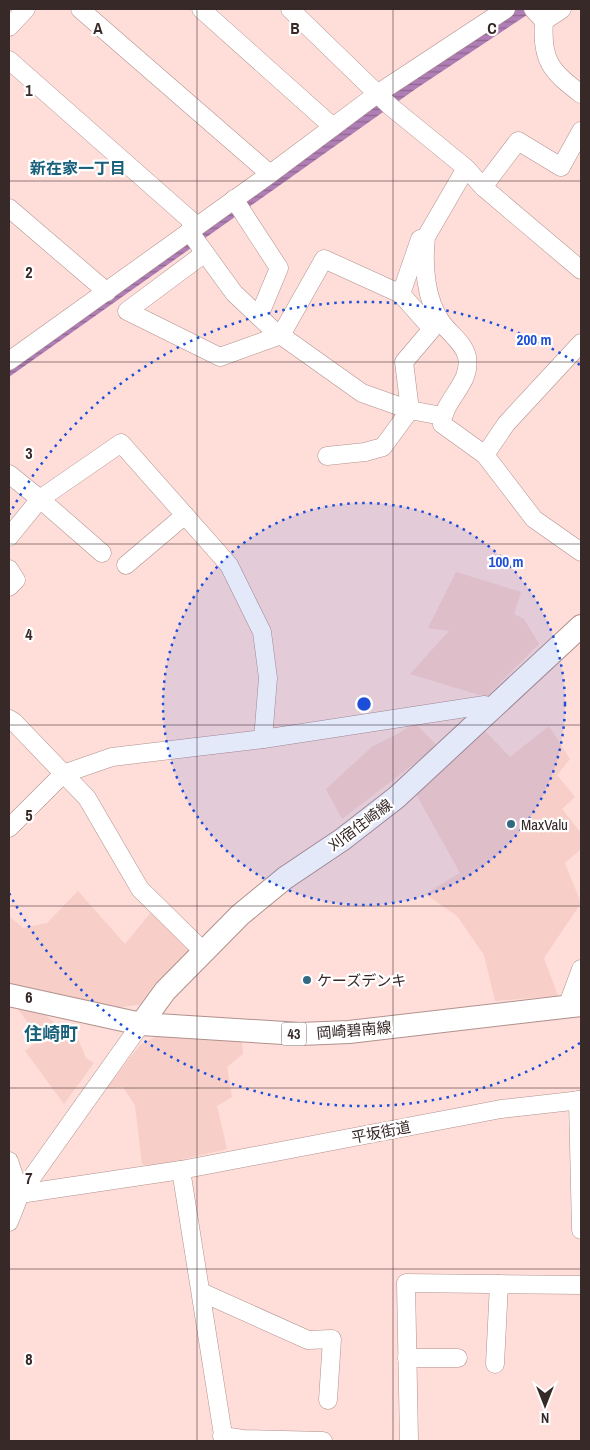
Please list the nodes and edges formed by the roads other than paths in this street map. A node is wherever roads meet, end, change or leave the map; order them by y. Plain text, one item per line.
1 (26, 9) edge
2 (80, 9) edge
3 (200, 9) edge
4 (290, 9) edge
5 (506, 9) edge
6 (562, 9) edge
7 (539, 15) edge
8 (9, 27) edge
9 (9, 60) edge
10 (377, 94) junction
11 (581, 94) edge
12 (333, 127) junction
13 (581, 130) edge
14 (466, 168) junction
15 (270, 174) junction
16 (483, 187) junction
17 (234, 199) junction
18 (12, 216) edge
19 (192, 228) junction
20 (420, 239) dead end
21 (205, 253) junction
22 (581, 270) edge
23 (107, 292) junction
24 (401, 294) junction
25 (259, 316) junction
26 (281, 335) junction
27 (581, 343) edge
28 (9, 361) edge
29 (410, 410) junction
30 (442, 416) junction
31 (485, 455) junction
32 (327, 456) dead end
33 (9, 474) edge
34 (40, 498) junction
35 (185, 515) junction
36 (9, 537) edge
37 (581, 552) edge
38 (102, 553) dead end
39 (126, 565) dead end
40 (9, 569) edge
41 (9, 587) edge
42 (580, 630) edge
43 (491, 709) junction
44 (10, 724) edge
45 (263, 739) junction
46 (63, 774) junction
47 (9, 828) edge
48 (203, 951) junction
49 (581, 969) edge
50 (9, 995) edge
51 (574, 1006) edge
52 (141, 1024) junction
53 (579, 1100) edge
54 (9, 1161) edge
55 (181, 1170) junction
56 (15, 1194) edge
57 (9, 1222) edge
58 (581, 1230) edge
59 (499, 1284) junction
60 (581, 1285) edge
61 (201, 1292) junction
62 (407, 1358) junction
63 (458, 1358) dead end
64 (495, 1364) dead end
65 (328, 1400) dead end
66 (223, 1438) edge
67 (245, 1440) edge
68 (323, 1441) edge
69 (409, 1441) edge

1 - 8 street
2 - 15 street
3 - 12 street
4 - 10 street
5 - 10 street
6 - 7 street
7 - 11 street
9 - 19 street
10 - 12 street
10 - 14 street
12 - 15 street
13 - 16 street
14 - 16 street
14 - 30 street
15 - 17 street
16 - 22 street
17 - 19 street
17 - 25 street
18 - 23 street
19 - 21 street
19 - 23 street
20 - 24 street
21 - 25 street
21 - 26 street
23 - 28 street
24 - 26 street
24 - 29 street
25 - 26 street
26 - 29 street
27 - 31 street
29 - 30 street
29 - 32 street
30 - 31 street
31 - 37 street
33 - 34 street
34 - 35 street
34 - 36 street
34 - 38 street
35 - 39 street
35 - 45 street
40 - 41 street
42 - 43 main road, 刈宿住崎線
43 - 45 street
43 - 48 main road, 刈宿住崎線
44 - 46 street
45 - 46 street
46 - 47 street
46 - 48 street
48 - 52 main road, 刈宿住崎線
49 - 51 street
50 - 52 main road, 岡崎碧南線 / 43
51 - 52 main road, 岡崎碧南線 / 43
52 - 56 street
53 - 55 street, 平坂街道
53 - 58 street
54 - 56 street
55 - 56 street, 平坂街道
55 - 61 street
56 - 57 street
59 - 60 street
59 - 62 street
59 - 64 street
61 - 65 street
61 - 66 street
62 - 63 street
62 - 69 street
66 - 67 street
67 - 68 street

